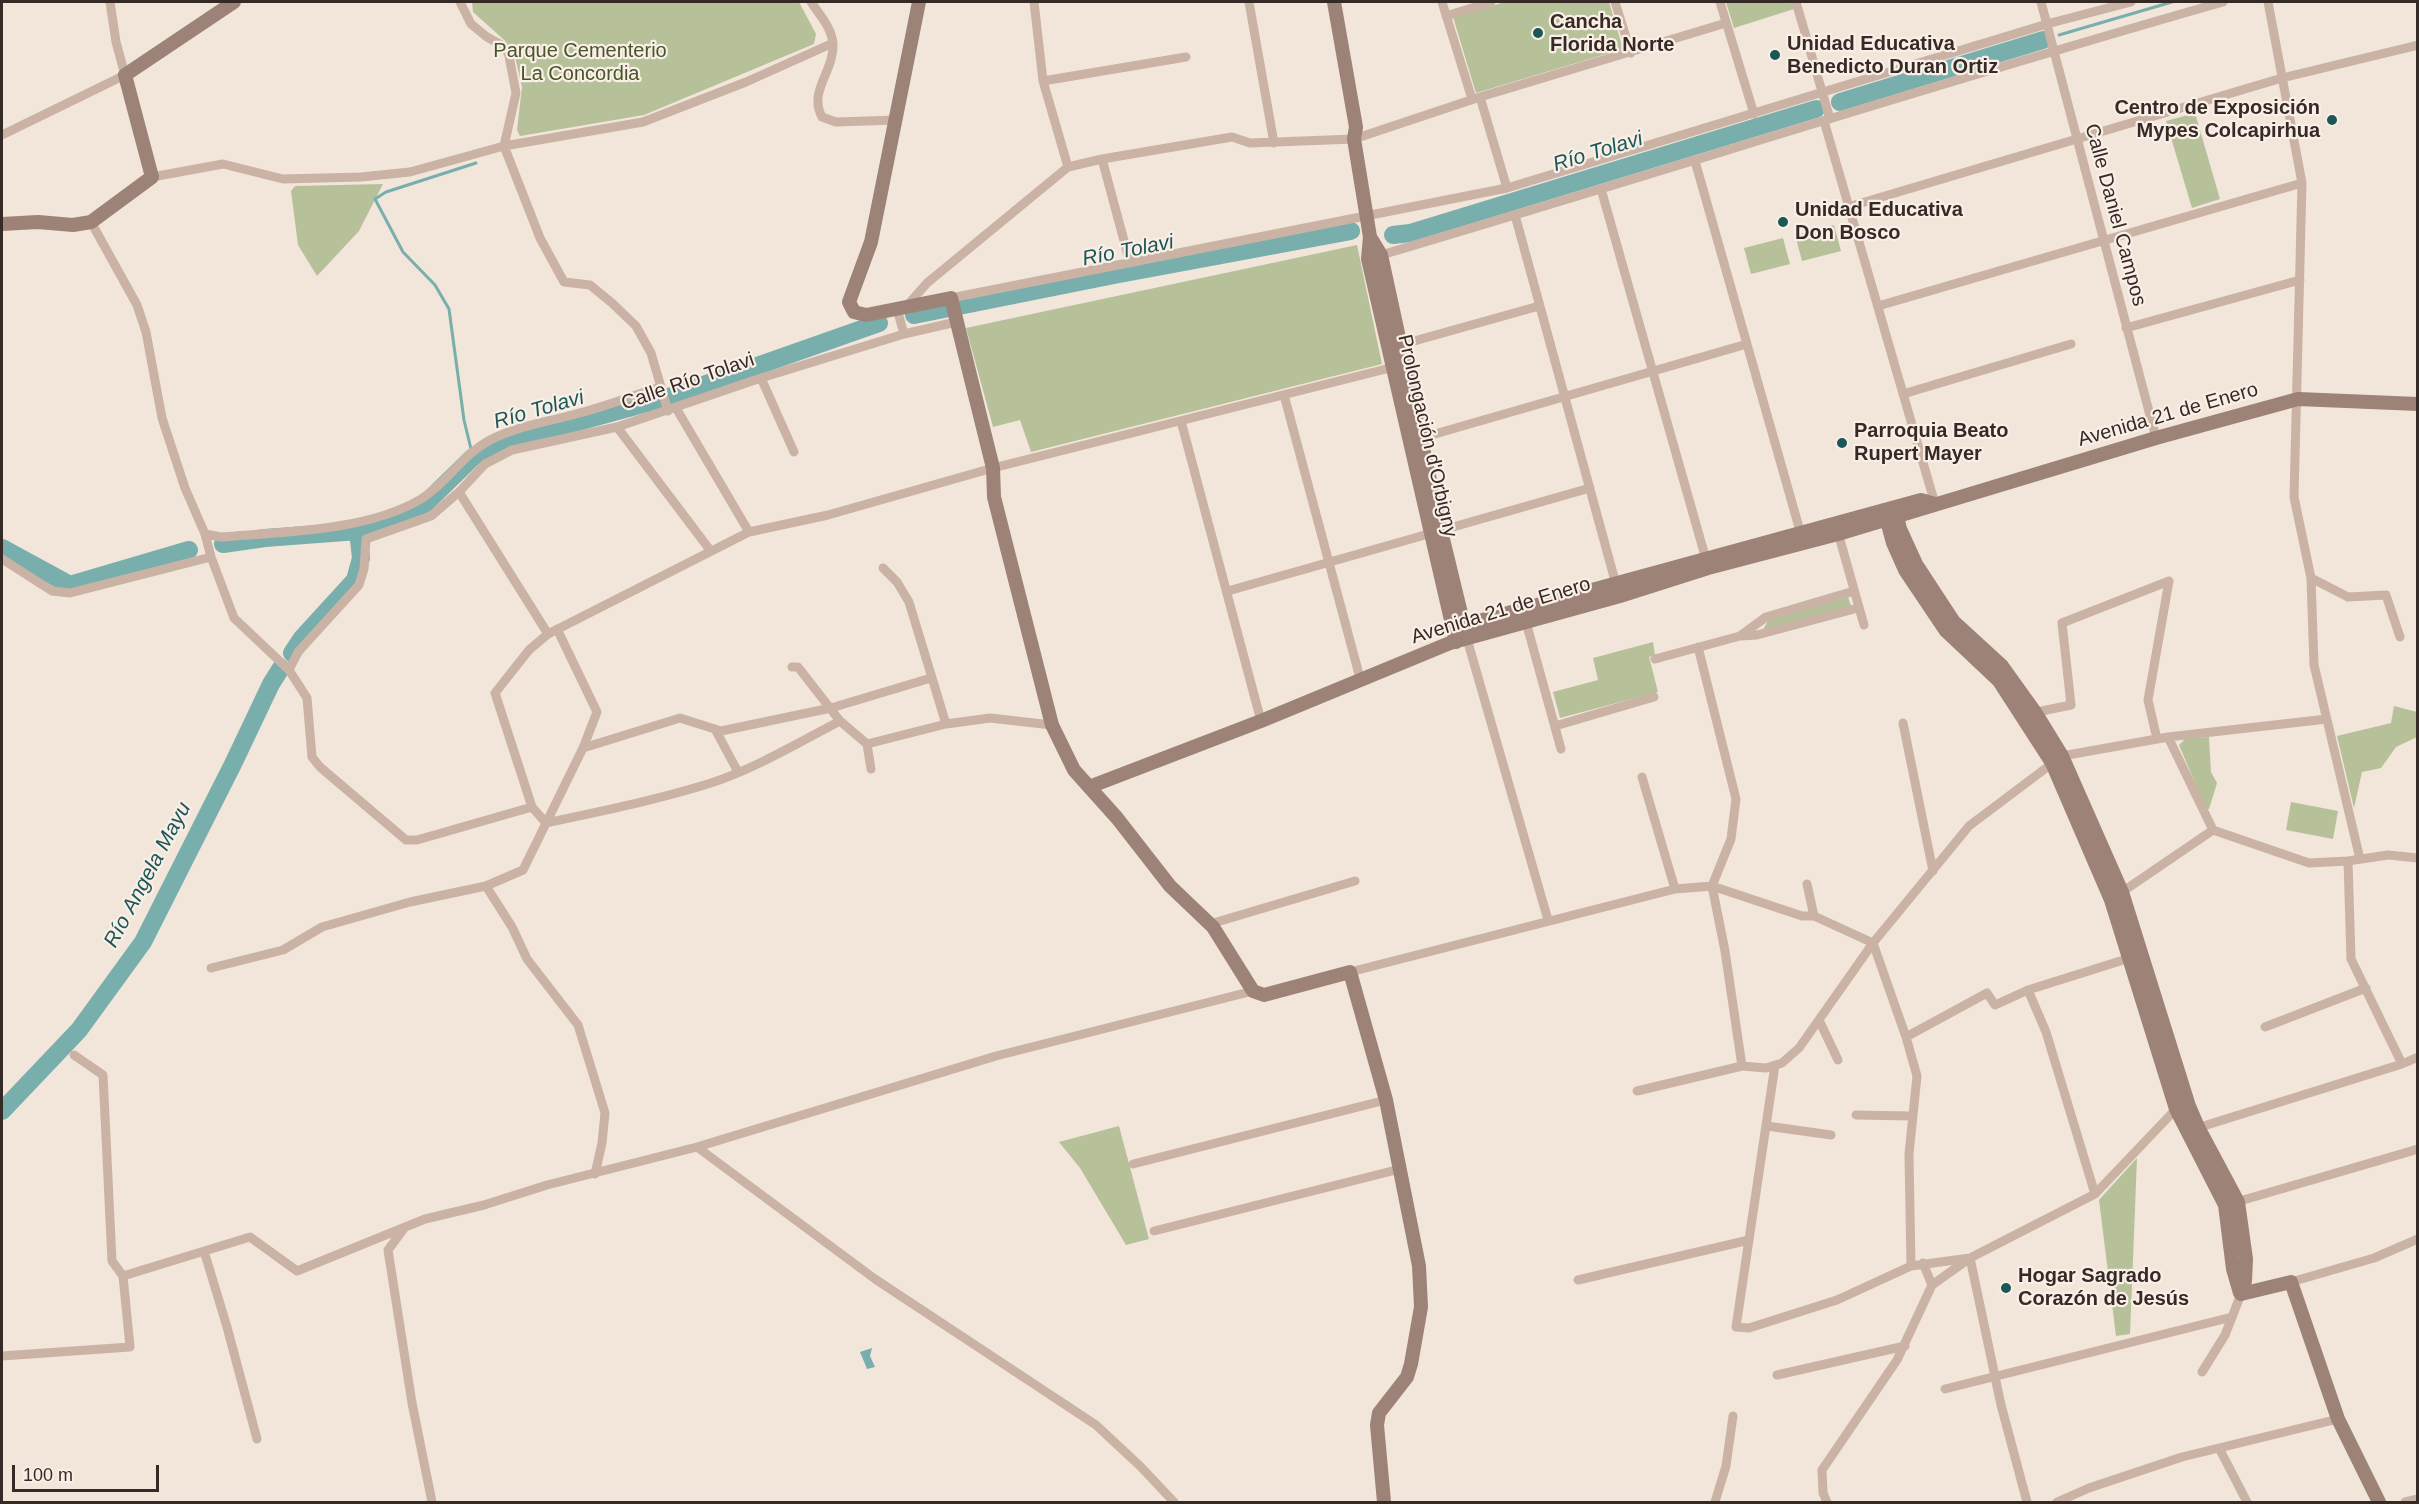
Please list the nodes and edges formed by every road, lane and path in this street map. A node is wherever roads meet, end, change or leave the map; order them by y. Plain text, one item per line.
1 (110, 2) edge
2 (234, 2) edge
3 (460, 2) edge
4 (811, 2) edge
5 (919, 2) edge
6 (1034, 2) edge
7 (1249, 2) edge
8 (1334, 2) edge
9 (1442, 2) edge
10 (1491, 2) edge
11 (1615, 2) edge
12 (1720, 2) edge
13 (1796, 2) edge
14 (2040, 2) edge
15 (2131, 2) edge
16 (2223, 2) edge
17 (2268, 2) edge
18 (1446, 16) junction
19 (1726, 23) junction
20 (2047, 24) junction
21 (833, 43) junction
22 (2418, 45) edge
23 (2053, 50) junction
24 (1631, 53) junction
25 (1186, 57) dead end
26 (125, 75) junction
27 (2282, 78) junction
28 (1043, 81) junction
29 (1822, 93) junction
30 (1476, 98) junction
31 (1754, 114) junction
32 (896, 120) junction
33 (1827, 120) junction
34 (2, 135) edge
35 (1354, 139) junction
36 (2076, 140) junction
37 (1274, 143) junction
38 (504, 146) junction
39 (1102, 159) junction
40 (1695, 161) junction
41 (1068, 167) junction
42 (152, 177) junction
43 (2302, 183) junction
44 (1508, 188) junction
45 (1601, 189) junction
46 (1848, 207) junction
47 (1515, 215) junction
48 (1366, 216) junction
49 (91, 222) junction
50 (2, 224) edge
51 (1370, 237) junction
52 (2103, 239) junction
53 (1381, 255) junction
54 (1130, 263) junction
55 (2300, 280) junction
56 (951, 298) junction
57 (1539, 306) junction
58 (1878, 306) junction
59 (902, 308) junction
60 (956, 322) junction
61 (2126, 328) junction
62 (904, 334) junction
63 (2071, 344) dead end
64 (1400, 345) junction
65 (1747, 345) junction
66 (1398, 366) junction
67 (1653, 371) junction
68 (761, 378) junction
69 (660, 388) junction
70 (1903, 394) junction
71 (1284, 395) junction
72 (1564, 397) junction
73 (2298, 399) junction
74 (2418, 404) edge
75 (671, 410) junction
76 (1181, 421) junction
77 (617, 427) junction
78 (1421, 438) junction
79 (2156, 438) junction
80 (794, 452) dead end
81 (993, 468) junction
82 (1590, 488) junction
83 (459, 492) junction
84 (1935, 504) junction
85 (1891, 514) junction
86 (1837, 529) junction
87 (749, 532) junction
88 (1435, 532) junction
89 (205, 534) junction
90 (1802, 538) junction
91 (710, 550) junction
92 (211, 557) junction
93 (2, 559) edge
94 (1328, 563) junction
95 (1707, 563) junction
96 (883, 568) dead end
97 (2311, 578) junction
98 (1618, 590) junction
99 (1228, 591) junction
100 (1854, 591) junction
101 (1858, 608) junction
102 (1526, 622) junction
103 (1863, 625) dead end
104 (553, 632) junction
105 (1460, 634) junction
106 (1740, 636) junction
107 (2400, 637) dead end
108 (1698, 647) junction
109 (1655, 659) dead end
110 (792, 667) dead end
111 (289, 670) junction
112 (931, 678) junction
113 (1360, 678) junction
114 (1654, 697) dead end
115 (831, 708) junction
116 (2029, 714) junction
117 (2327, 719) junction
118 (840, 721) junction
119 (1261, 721) junction
120 (1904, 723) dead end
121 (946, 724) junction
122 (1052, 725) junction
123 (1555, 726) junction
124 (715, 729) junction
125 (2168, 737) junction
126 (2157, 739) junction
127 (867, 744) junction
128 (583, 748) junction
129 (1562, 749) dead end
130 (2057, 760) junction
131 (872, 769) dead end
132 (738, 772) junction
133 (1642, 777) dead end
134 (1089, 787) junction
135 (532, 807) junction
136 (546, 823) junction
137 (2213, 830) junction
138 (2418, 858) edge
139 (2360, 859) junction
140 (2348, 861) junction
141 (1933, 871) junction
142 (1355, 881) dead end
143 (1807, 884) dead end
144 (486, 886) junction
145 (1712, 886) junction
146 (1675, 889) junction
147 (2116, 893) junction
148 (1814, 916) junction
149 (1548, 920) junction
150 (1210, 924) junction
151 (1873, 943) junction
152 (2135, 957) junction
153 (211, 968) dead end
154 (1350, 972) junction
155 (2366, 988) junction
156 (2028, 990) junction
157 (1252, 991) junction
158 (1819, 1020) junction
159 (2265, 1027) dead end
160 (1906, 1036) junction
161 (74, 1055) dead end
162 (2418, 1057) edge
163 (1838, 1060) dead end
164 (1775, 1065) junction
165 (2402, 1065) junction
166 (1742, 1066) junction
167 (1637, 1091) dead end
168 (1386, 1100) junction
169 (2183, 1107) junction
170 (1856, 1115) dead end
171 (1911, 1116) junction
172 (1767, 1126) junction
173 (2192, 1130) junction
174 (1831, 1135) dead end
175 (697, 1147) junction
176 (2418, 1149) edge
177 (1133, 1164) dead end
178 (1400, 1169) junction
179 (595, 1174) junction
180 (2096, 1194) junction
181 (2231, 1204) junction
182 (405, 1227) junction
183 (1154, 1231) dead end
184 (1749, 1240) junction
185 (2414, 1240) edge
186 (204, 1251) junction
187 (1970, 1258) junction
188 (1923, 1263) junction
189 (1911, 1266) junction
190 (123, 1276) junction
191 (1578, 1280) dead end
192 (2291, 1281) junction
193 (1932, 1285) junction
194 (2241, 1294) junction
195 (2232, 1317) junction
196 (1905, 1346) junction
197 (2, 1356) edge
198 (2202, 1372) dead end
199 (1777, 1375) dead end
200 (1995, 1376) junction
201 (1945, 1389) dead end
202 (1733, 1416) dead end
203 (2338, 1419) junction
204 (257, 1439) dead end
205 (2219, 1448) junction
206 (2418, 1499) edge
207 (432, 1503) edge
208 (1174, 1503) edge
209 (1384, 1503) edge
210 (1715, 1503) edge
211 (1827, 1503) edge
212 (2027, 1503) edge
213 (2057, 1503) edge
214 (2247, 1503) edge
215 (2379, 1503) edge
216 (2404, 1503) edge

1 - 26 street
2 - 26 main road
3 - 38 street
4 - 21 street
5 - 32 main road
6 - 28 street
7 - 37 street
8 - 35 main road, Prolongación d'Orbigny
9 - 18 street
10 - 18 street
11 - 24 street
12 - 19 street
13 - 29 street
14 - 20 street, Calle Daniel Campos
15 - 20 street
16 - 23 street
17 - 27 street
18 - 30 street
19 - 24 street
19 - 31 street
20 - 23 street, Calle Daniel Campos
20 - 29 street
21 - 32 street
21 - 38 street
22 - 27 street
23 - 33 street
23 - 36 street, Calle Daniel Campos
24 - 30 street
25 - 28 street
26 - 34 street
26 - 42 main road
27 - 36 street
27 - 43 street
28 - 41 street
29 - 31 street
29 - 33 street
30 - 35 street
30 - 44 street
31 - 44 street
32 - 59 main road
33 - 40 street
33 - 46 street
35 - 37 street
35 - 48 main road, Prolongación d'Orbigny
36 - 46 street
36 - 52 street, Calle Daniel Campos
37 - 39 street
38 - 42 street
38 - 69 street
39 - 41 street
39 - 54 street
40 - 45 street
40 - 65 street
41 - 59 street
42 - 49 main road
43 - 52 street
43 - 55 street
44 - 48 street
45 - 47 street
45 - 67 street
46 - 58 street
47 - 53 street
47 - 57 street
48 - 51 main road, Prolongación d'Orbigny
48 - 54 street
49 - 50 main road
49 - 89 street
51 - 53 main road, Prolongación d'Orbigny
51 - 66 main road, Prolongación d'Orbigny
52 - 58 street
52 - 61 street, Calle Daniel Campos
53 - 64 main road, Prolongación d'Orbigny
54 - 56 street
55 - 61 street
55 - 73 street
56 - 59 main road
56 - 60 main road
57 - 64 street
57 - 72 street
58 - 70 street
59 - 62 street
60 - 62 street, Calle Río Tolavi
60 - 81 main road
61 - 79 street, Calle Daniel Campos
62 - 68 street, Calle Río Tolavi
63 - 70 street
64 - 66 main road, Prolongación d'Orbigny
65 - 67 street
65 - 90 street
66 - 71 street
66 - 78 main road, Prolongación d'Orbigny
66 - 88 main road, Prolongación d'Orbigny
67 - 72 street
67 - 95 street
68 - 75 street, Calle Río Tolavi
68 - 80 street
69 - 75 street
69 - 89 street, Calle Río Tolavi
70 - 84 street
71 - 76 street
71 - 94 street
72 - 78 street
72 - 82 street
73 - 74 main road, Avenida 21 de Enero
73 - 79 main road, Avenida 21 de Enero
73 - 97 street
75 - 77 street, Calle Río Tolavi
75 - 87 street
76 - 81 street
76 - 99 street
77 - 83 street, Calle Río Tolavi
77 - 91 street
78 - 88 main road, Prolongación d'Orbigny
79 - 84 main road, Avenida 21 de Enero
81 - 87 street
81 - 122 main road
82 - 88 street
82 - 98 street
83 - 104 street
83 - 111 street, Calle Río Tolavi
84 - 85 main road, Avenida 21 de Enero
85 - 86 main road, Avenida 21 de Enero
85 - 116 main road
86 - 90 main road, Avenida 21 de Enero
86 - 100 street
87 - 91 street
88 - 94 street
88 - 105 main road, Prolongación d'Orbigny
89 - 92 street
90 - 95 main road, Avenida 21 de Enero
91 - 104 street
92 - 93 street
92 - 111 street
94 - 99 street
94 - 113 street
95 - 98 main road, Avenida 21 de Enero
96 - 112 street
97 - 107 street
97 - 117 street
98 - 102 main road, Avenida 21 de Enero
98 - 105 main road, Avenida 21 de Enero
99 - 119 street
100 - 101 street
100 - 106 street
101 - 103 street
101 - 106 street
102 - 105 main road, Avenida 21 de Enero
102 - 123 street
104 - 128 street
104 - 135 street
105 - 113 main road, Avenida 21 de Enero
105 - 149 street
106 - 108 street
108 - 109 street
108 - 145 street
110 - 115 street
111 - 135 street
112 - 115 street
112 - 121 street
113 - 119 main road, Avenida 21 de Enero
114 - 123 street
115 - 118 street
115 - 124 street
116 - 126 street
116 - 130 main road
117 - 125 street
117 - 139 street
118 - 127 street
118 - 132 street
119 - 134 main road, Avenida 21 de Enero
120 - 141 street
121 - 122 street
121 - 127 street
122 - 134 main road
123 - 129 street
124 - 128 street
124 - 132 street
125 - 126 street
125 - 137 street
126 - 130 street
127 - 131 street
128 - 136 street
130 - 141 street
130 - 147 main road
132 - 136 street
133 - 146 street
134 - 150 main road
135 - 136 street
136 - 144 street
137 - 140 street
137 - 147 street
138 - 139 street
139 - 140 street
140 - 155 street
141 - 151 street
142 - 150 street
143 - 148 street
144 - 153 street
144 - 179 street
145 - 146 street
145 - 148 street
145 - 166 street
146 - 149 street
147 - 152 main road
148 - 151 street
149 - 154 street
150 - 157 main road
151 - 158 street
151 - 160 street
152 - 156 street
152 - 169 main road
154 - 157 main road
154 - 168 main road
155 - 159 street
155 - 165 street
156 - 160 street
156 - 180 street
157 - 175 street
158 - 163 street
158 - 164 street
160 - 171 street
161 - 190 street
162 - 165 street
164 - 166 street
164 - 172 street
165 - 173 street
166 - 167 street
168 - 177 street
168 - 178 main road
169 - 173 main road
169 - 180 street
170 - 171 street
171 - 189 street
172 - 174 street
172 - 184 street
173 - 181 main road
175 - 179 street
175 - 208 street
176 - 181 street
178 - 183 street
178 - 209 main road
179 - 182 street
180 - 187 street
181 - 194 main road
182 - 186 street
182 - 207 street
184 - 189 street
184 - 191 street
185 - 192 street
186 - 190 street
186 - 204 street
187 - 188 street
187 - 193 street
187 - 200 street
188 - 189 street
188 - 193 street
190 - 197 street
192 - 194 main road
192 - 203 main road
193 - 196 street
194 - 195 street
195 - 198 street
195 - 200 street
196 - 199 street
196 - 211 street
200 - 201 street
200 - 212 street
202 - 210 street
203 - 205 street
203 - 215 main road
205 - 213 street
205 - 214 street
206 - 216 street

